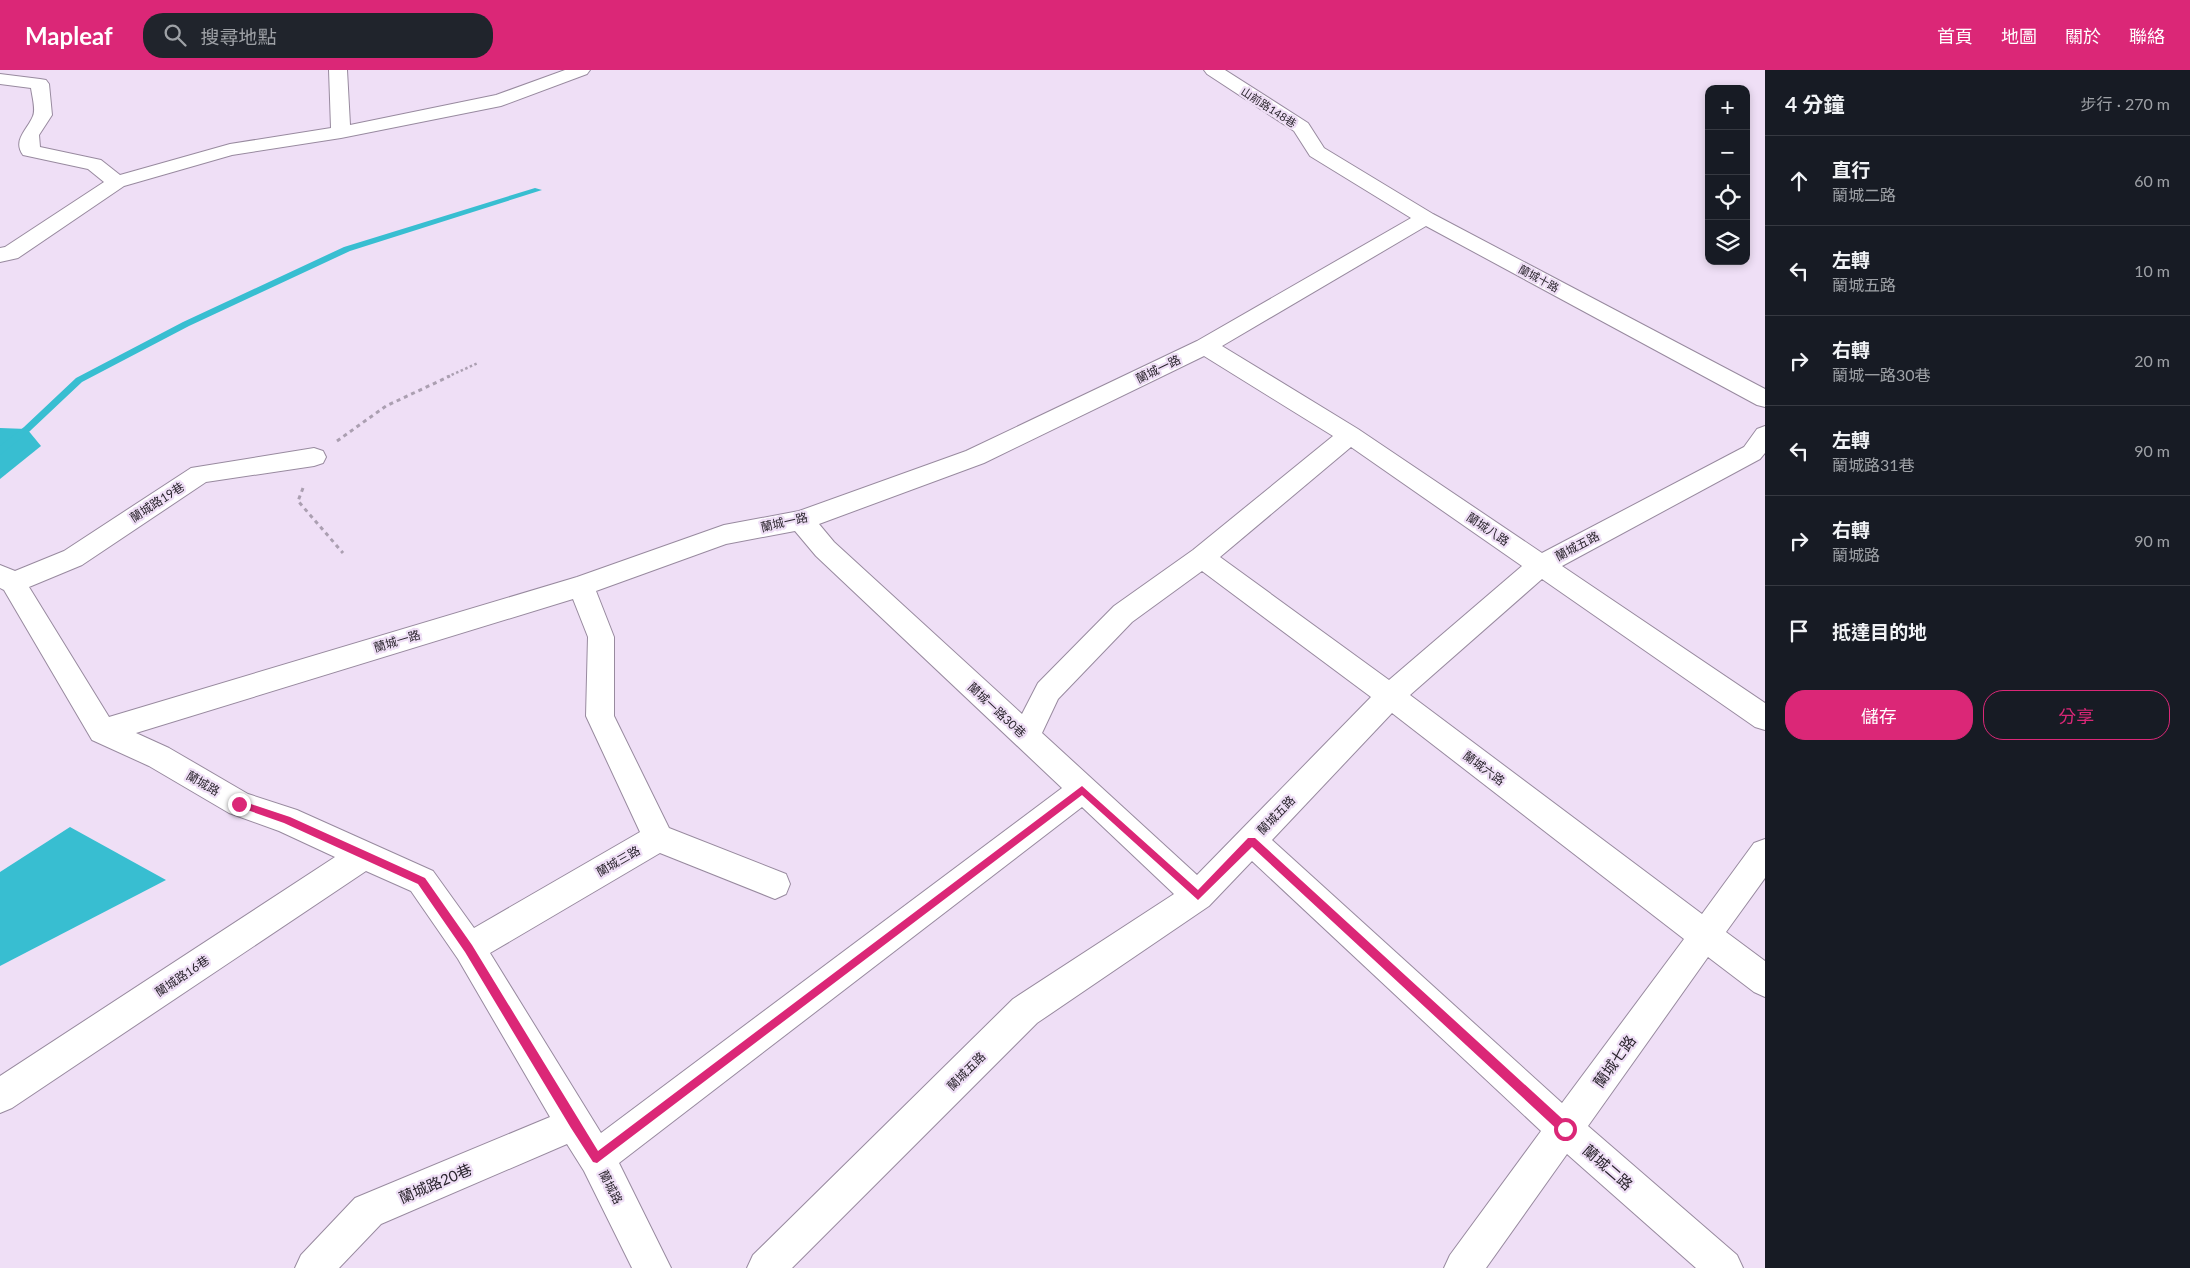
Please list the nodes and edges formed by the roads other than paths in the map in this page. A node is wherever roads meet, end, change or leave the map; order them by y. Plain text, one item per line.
1 (338, 70) edge
2 (581, 70) edge
3 (1213, 70) edge
4 (0, 79) edge
5 (341, 132) junction
6 (1317, 152) joint
7 (117, 182) junction
8 (1426, 218) junction
9 (0, 255) edge
10 (1205, 346) junction
11 (1765, 399) edge
12 (1765, 435) edge
13 (1350, 436) junction
14 (314, 457) road end
15 (801, 520) junction
16 (1202, 557) junction
17 (1541, 565) junction
18 (6, 579) edge
19 (581, 586) junction
20 (1390, 696) junction
21 (1765, 718) edge
22 (102, 730) junction
23 (1026, 736) junction
24 (1082, 790) junction
25 (658, 838) junction
26 (1251, 841) junction
27 (1765, 853) edge
28 (364, 855) junction
29 (775, 884) dead end
30 (1198, 896) junction
31 (1704, 935) junction
32 (469, 948) junction
33 (1765, 981) edge
34 (0, 1096) edge
35 (574, 1124) junction
36 (1565, 1129) junction
37 (597, 1158) junction
38 (314, 1268) edge
39 (652, 1268) edge
40 (766, 1268) edge
41 (1463, 1268) edge
42 (1724, 1268) edge

1 - 5 street
2 - 5 street
3 - 6 street, 山前路148巷
4 - 7 street
5 - 7 street
6 - 8 street, 蘭城十路
7 - 9 street
8 - 10 street, 蘭城一路
8 - 11 street, 蘭城十路
10 - 13 street, 蘭城八路
10 - 15 street, 蘭城一路
12 - 17 street, 蘭城五路
13 - 16 street
13 - 17 street, 蘭城八路
14 - 18 street, 蘭城路19巷
15 - 19 street, 蘭城一路
15 - 23 street, 蘭城一路30巷
16 - 20 street, 蘭城六路
16 - 23 street
17 - 20 street, 蘭城五路
17 - 21 street, 蘭城八路
18 - 22 street
19 - 22 street, 蘭城一路
19 - 25 street
20 - 26 street, 蘭城五路
20 - 31 street, 蘭城六路
22 - 28 street, 蘭城路
23 - 24 street, 蘭城一路30巷
24 - 30 street, 蘭城一路30巷
24 - 37 street
25 - 29 street
25 - 32 street, 蘭城三路
26 - 30 street, 蘭城五路
26 - 36 street, 蘭城二路
27 - 31 street, 蘭城七路
28 - 32 street, 蘭城路
28 - 34 street, 蘭城路16巷
30 - 40 street, 蘭城五路
31 - 33 street, 蘭城六路
31 - 36 street, 蘭城七路
32 - 35 street, 蘭城路
35 - 37 street, 蘭城路
35 - 38 street, 蘭城路20巷
36 - 41 street, 蘭城七路
36 - 42 street, 蘭城二路
37 - 39 street, 蘭城路

